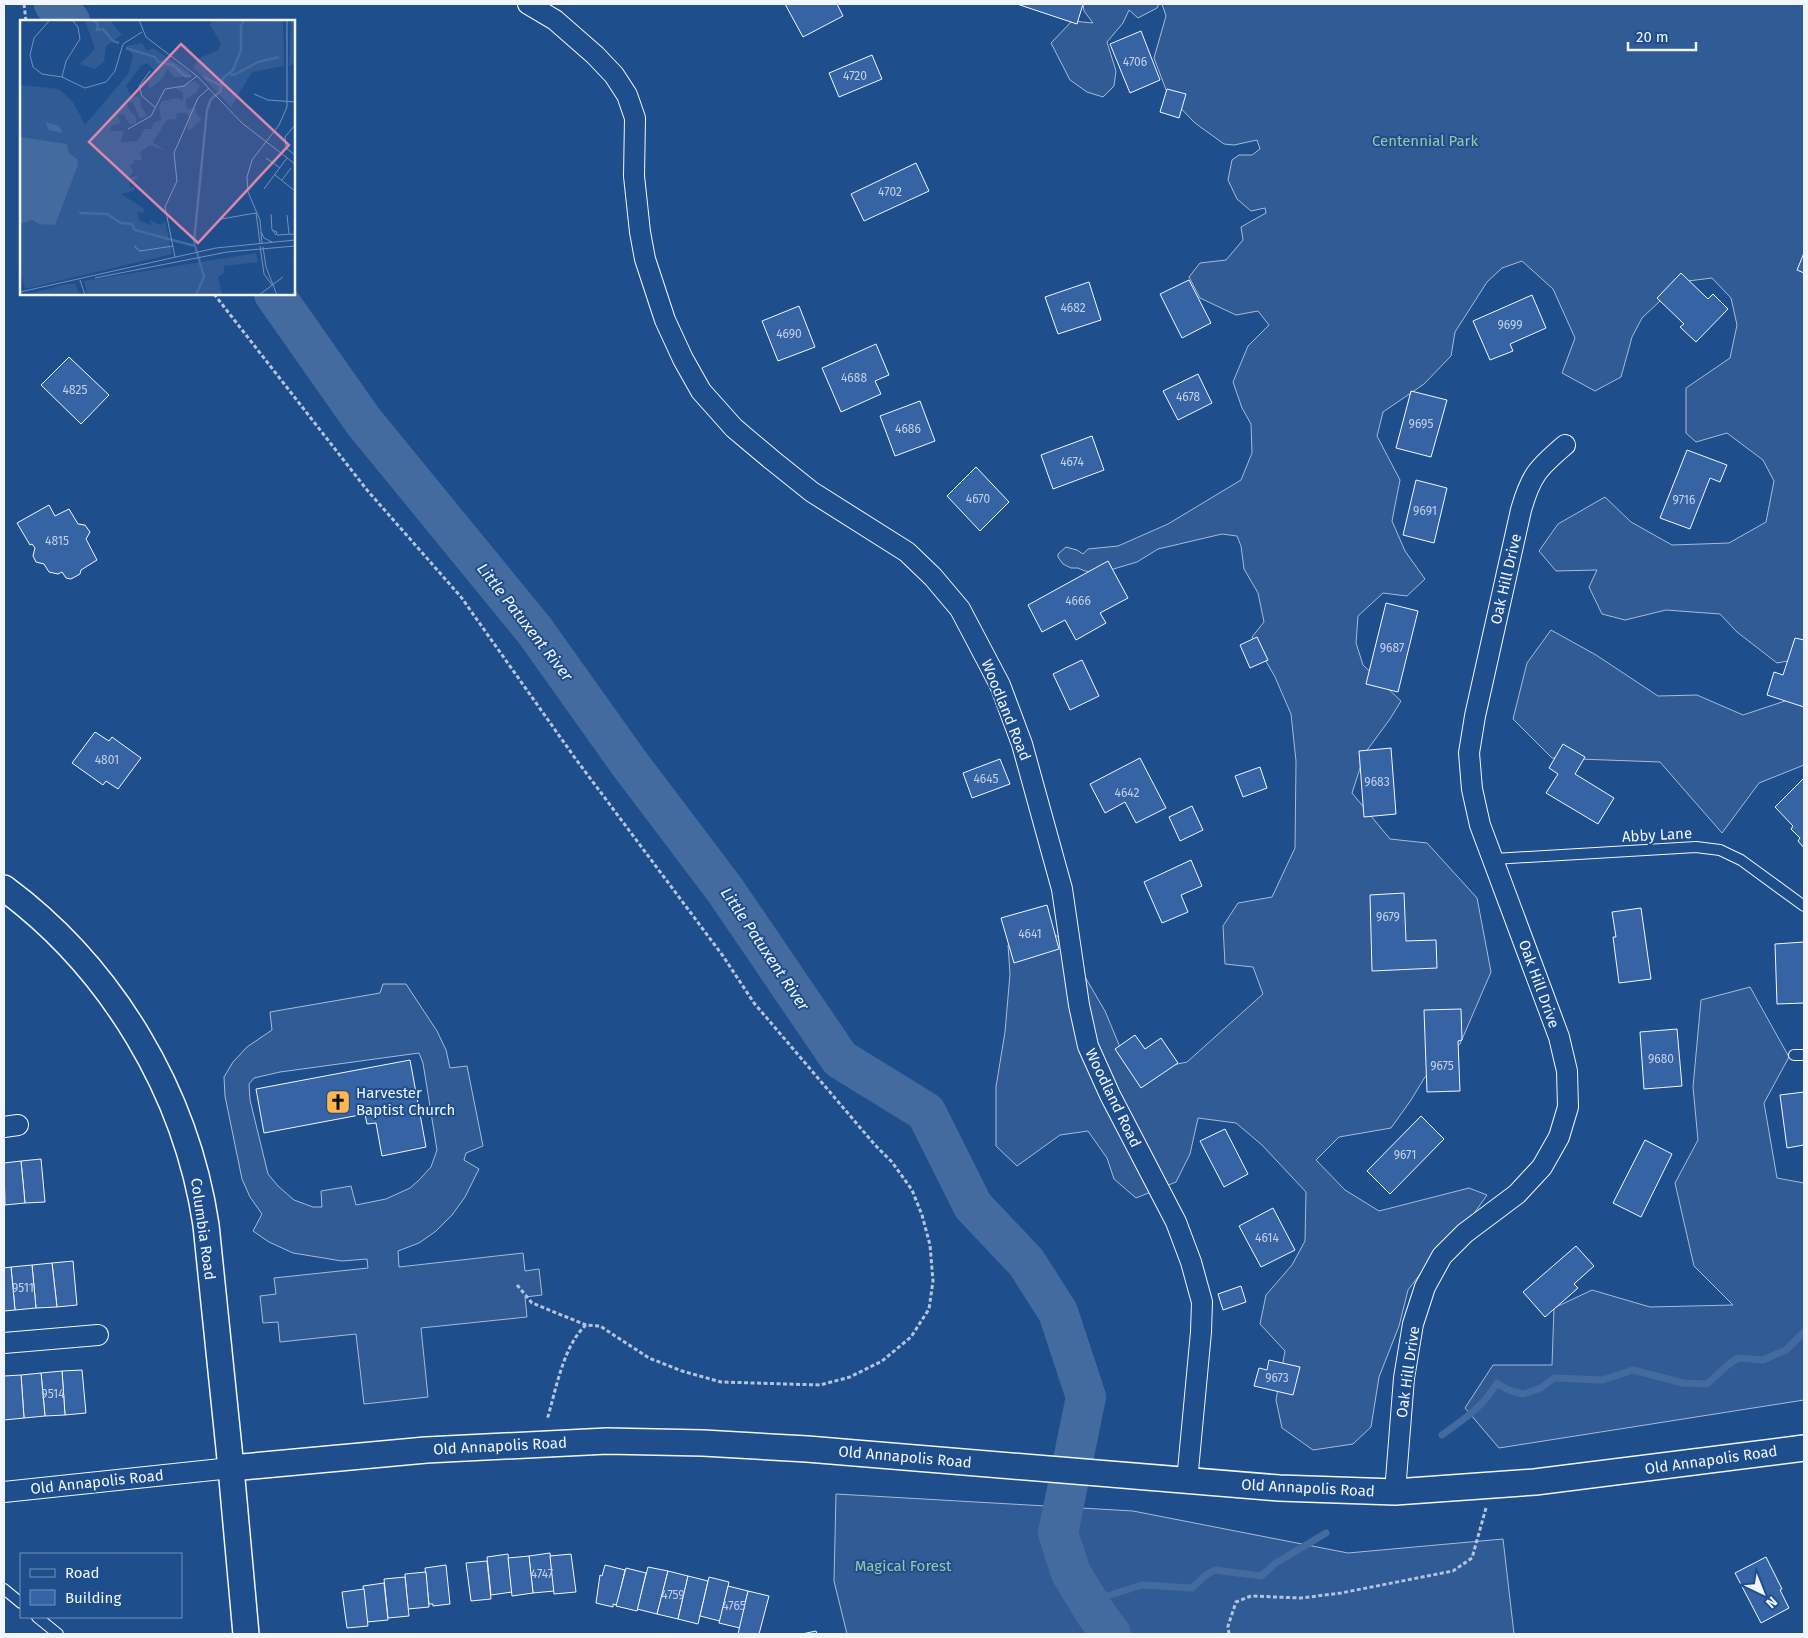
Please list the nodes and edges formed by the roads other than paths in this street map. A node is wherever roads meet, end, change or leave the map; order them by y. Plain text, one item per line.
1 (528, 4) edge
2 (1564, 445) dead end
3 (1494, 858) junction
4 (4, 888) edge
5 (1804, 906) edge
6 (98, 1335) dead end
7 (4, 1343) edge
8 (1804, 1448) edge
9 (231, 1468) junction
10 (1187, 1481) junction
11 (4, 1492) edge
12 (1395, 1492) junction
13 (4, 1589) edge
14 (20, 1602) edge
15 (38, 1618) edge
16 (58, 1634) edge
17 (246, 1634) edge

1 - 10 street, Woodland Road
2 - 3 street, Oak Hill Drive
3 - 5 lane, Abby Lane
3 - 12 street, Oak Hill Drive
4 - 9 street, Columbia Road
6 - 7 street
8 - 12 street, Old Annapolis Road
9 - 10 street, Old Annapolis Road
9 - 11 street, Old Annapolis Road
9 - 17 street, Columbia Road
10 - 12 street, Old Annapolis Road
13 - 14 lane
15 - 16 lane

